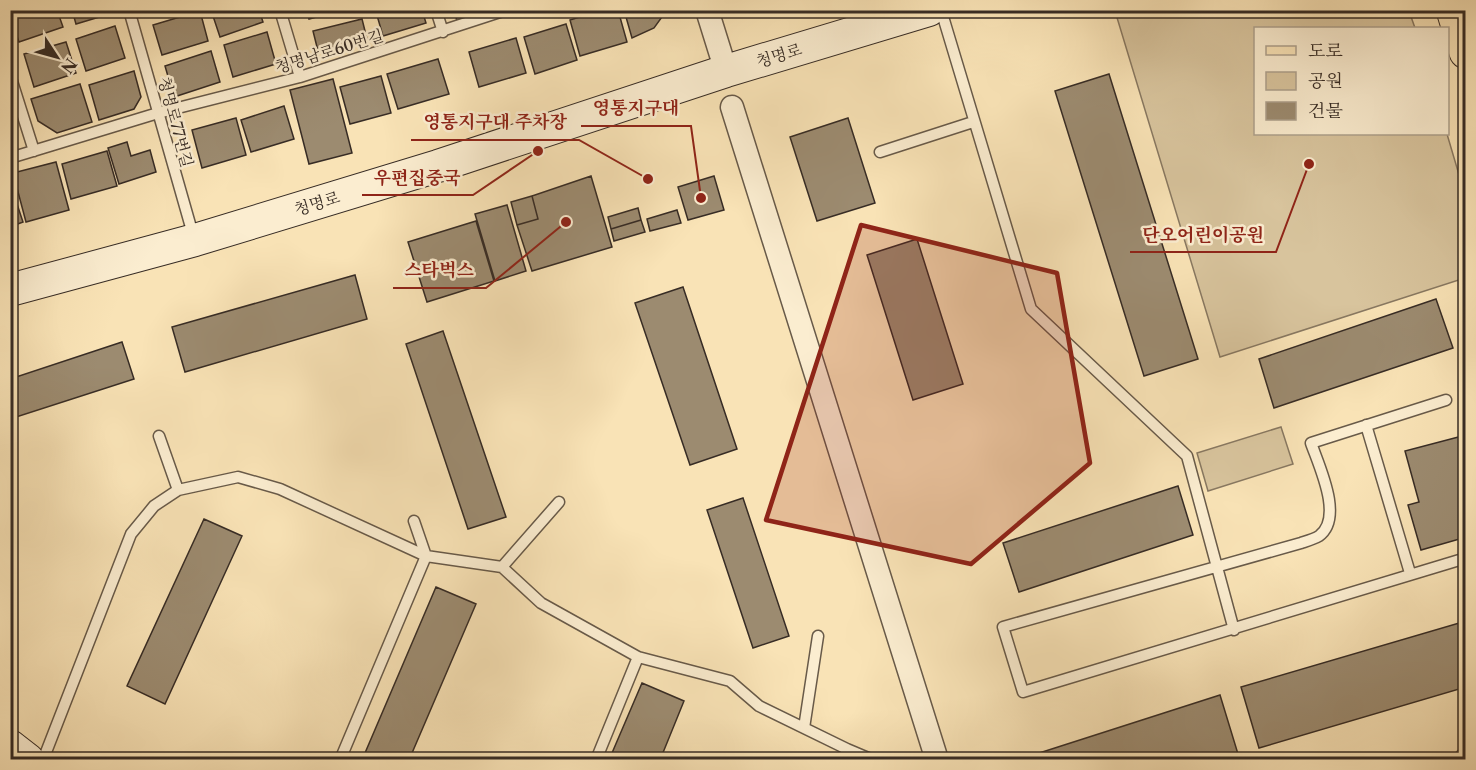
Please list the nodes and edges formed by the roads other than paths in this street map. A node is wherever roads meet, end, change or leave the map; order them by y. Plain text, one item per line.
1 (129, 10) edge
2 (280, 10) edge
3 (436, 10) edge
4 (506, 10) edge
5 (707, 10) edge
6 (929, 10) edge
7 (942, 10) edge
8 (1454, 10) edge
9 (443, 32) junction
10 (1466, 52) edge
11 (726, 71) junction
12 (10, 75) edge
13 (300, 77) junction
14 (732, 106) dead end
15 (158, 113) junction
16 (974, 122) junction
17 (34, 151) junction
18 (880, 152) dead end
19 (10, 158) edge
20 (195, 240) junction
21 (10, 290) edge
22 (1446, 400) dead end
23 (1366, 425) junction
24 (159, 436) dead end
25 (178, 490) junction
26 (559, 502) dead end
27 (414, 521) dead end
28 (426, 556) junction
29 (1466, 558) edge
30 (1217, 566) junction
31 (502, 567) junction
32 (1410, 573) junction
33 (1233, 630) junction
34 (818, 636) dead end
35 (638, 657) junction
36 (804, 728) junction
37 (10, 746) edge
38 (845, 754) edge
39 (28, 759) edge
40 (43, 759) edge
41 (340, 759) edge
42 (596, 759) edge
43 (873, 759) edge
44 (937, 759) edge

1 - 15 lane, 청명로77번길
2 - 13 lane
3 - 9 lane
4 - 9 lane, 청명남로60번길
5 - 11 street
6 - 11 street, 청명로
7 - 16 lane
8 - 10 main road
9 - 13 lane, 청명남로60번길
11 - 20 street, 청명로
12 - 17 lane
13 - 15 lane, 청명남로60번길
14 - 44 street
15 - 17 lane, 청명남로60번길
15 - 20 lane, 청명로77번길
16 - 18 lane
16 - 30 lane
17 - 19 lane, 청명남로60번길
20 - 21 street, 청명로
22 - 23 lane
23 - 30 lane
23 - 32 lane
24 - 25 lane
25 - 28 lane
25 - 40 lane
26 - 31 lane
27 - 28 lane
28 - 31 lane
28 - 41 lane
29 - 32 lane
30 - 33 lane
30 - 33 lane
31 - 35 lane
32 - 33 lane
34 - 36 lane
35 - 36 lane
35 - 42 lane
36 - 38 lane
37 - 39 street
38 - 43 lane

